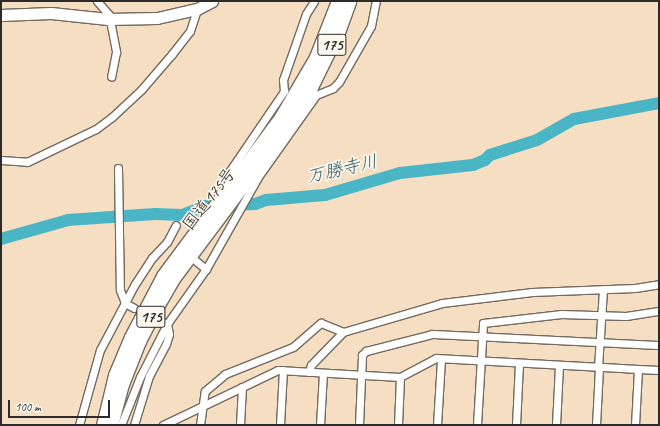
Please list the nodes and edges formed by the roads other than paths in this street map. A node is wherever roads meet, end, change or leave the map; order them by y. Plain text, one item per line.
1 (97, 1) edge
2 (212, 1) edge
3 (314, 1) edge
4 (338, 1) edge
5 (349, 1) edge
6 (376, 1) edge
7 (197, 9) junction
8 (1, 15) edge
9 (108, 19) junction
10 (111, 77) dead end
11 (307, 84) junction
12 (1, 160) edge
13 (118, 168) dead end
14 (227, 175) dead end
15 (209, 221) junction
16 (176, 225) dead end
17 (196, 261) dead end
18 (206, 268) junction
19 (659, 284) edge
20 (603, 289) junction
21 (125, 303) junction
22 (134, 308) dead end
23 (659, 311) edge
24 (601, 316) junction
25 (158, 320) dead end
26 (167, 324) junction
27 (343, 332) junction
28 (481, 336) junction
29 (600, 342) junction
30 (659, 344) edge
31 (441, 359) junction
32 (480, 361) junction
33 (519, 363) junction
34 (559, 365) junction
35 (598, 367) junction
36 (638, 369) junction
37 (283, 370) junction
38 (659, 370) edge
39 (310, 372) junction
40 (323, 372) junction
41 (362, 375) junction
42 (400, 377) junction
43 (242, 387) junction
44 (201, 407) junction
45 (79, 425) edge
46 (103, 425) edge
47 (111, 425) edge
48 (121, 425) edge
49 (134, 425) edge
50 (163, 425) edge
51 (200, 425) edge
52 (240, 425) edge
53 (280, 425) edge
54 (320, 425) edge
55 (359, 425) edge
56 (398, 425) edge
57 (437, 425) edge
58 (477, 425) edge
59 (516, 425) edge
60 (556, 425) edge
61 (596, 425) edge
62 (635, 425) edge

1 - 9 street
2 - 7 main road
3 - 14 street
4 - 11 highway, 国道175号 / 175
5 - 11 highway, 国道175号 / 175
6 - 18 street
7 - 9 main road
7 - 12 street
8 - 9 main road
9 - 10 street
11 - 15 highway, 国道175号 / 175
13 - 21 street
15 - 46 highway, 国道175号 / 175
15 - 47 highway, 国道175号 / 175
16 - 21 street
17 - 18 street
18 - 26 street
19 - 20 street
20 - 24 street
20 - 27 street
21 - 22 street
21 - 45 street
23 - 24 street
24 - 28 street
24 - 29 street
25 - 26 street
26 - 48 street
26 - 49 street
27 - 39 street
27 - 44 street
28 - 29 street
28 - 32 street
28 - 41 street
29 - 30 street
29 - 35 street
31 - 32 street
31 - 42 street
31 - 57 street
32 - 33 street
32 - 58 street
33 - 34 street
33 - 59 street
34 - 35 street
34 - 60 street
35 - 36 street
35 - 61 street
36 - 38 street
36 - 62 street
37 - 39 street
37 - 43 street
37 - 53 street
39 - 40 street
40 - 41 street
40 - 54 street
41 - 42 street
41 - 55 street
42 - 56 street
43 - 44 street
43 - 52 street
44 - 50 street
44 - 51 street

